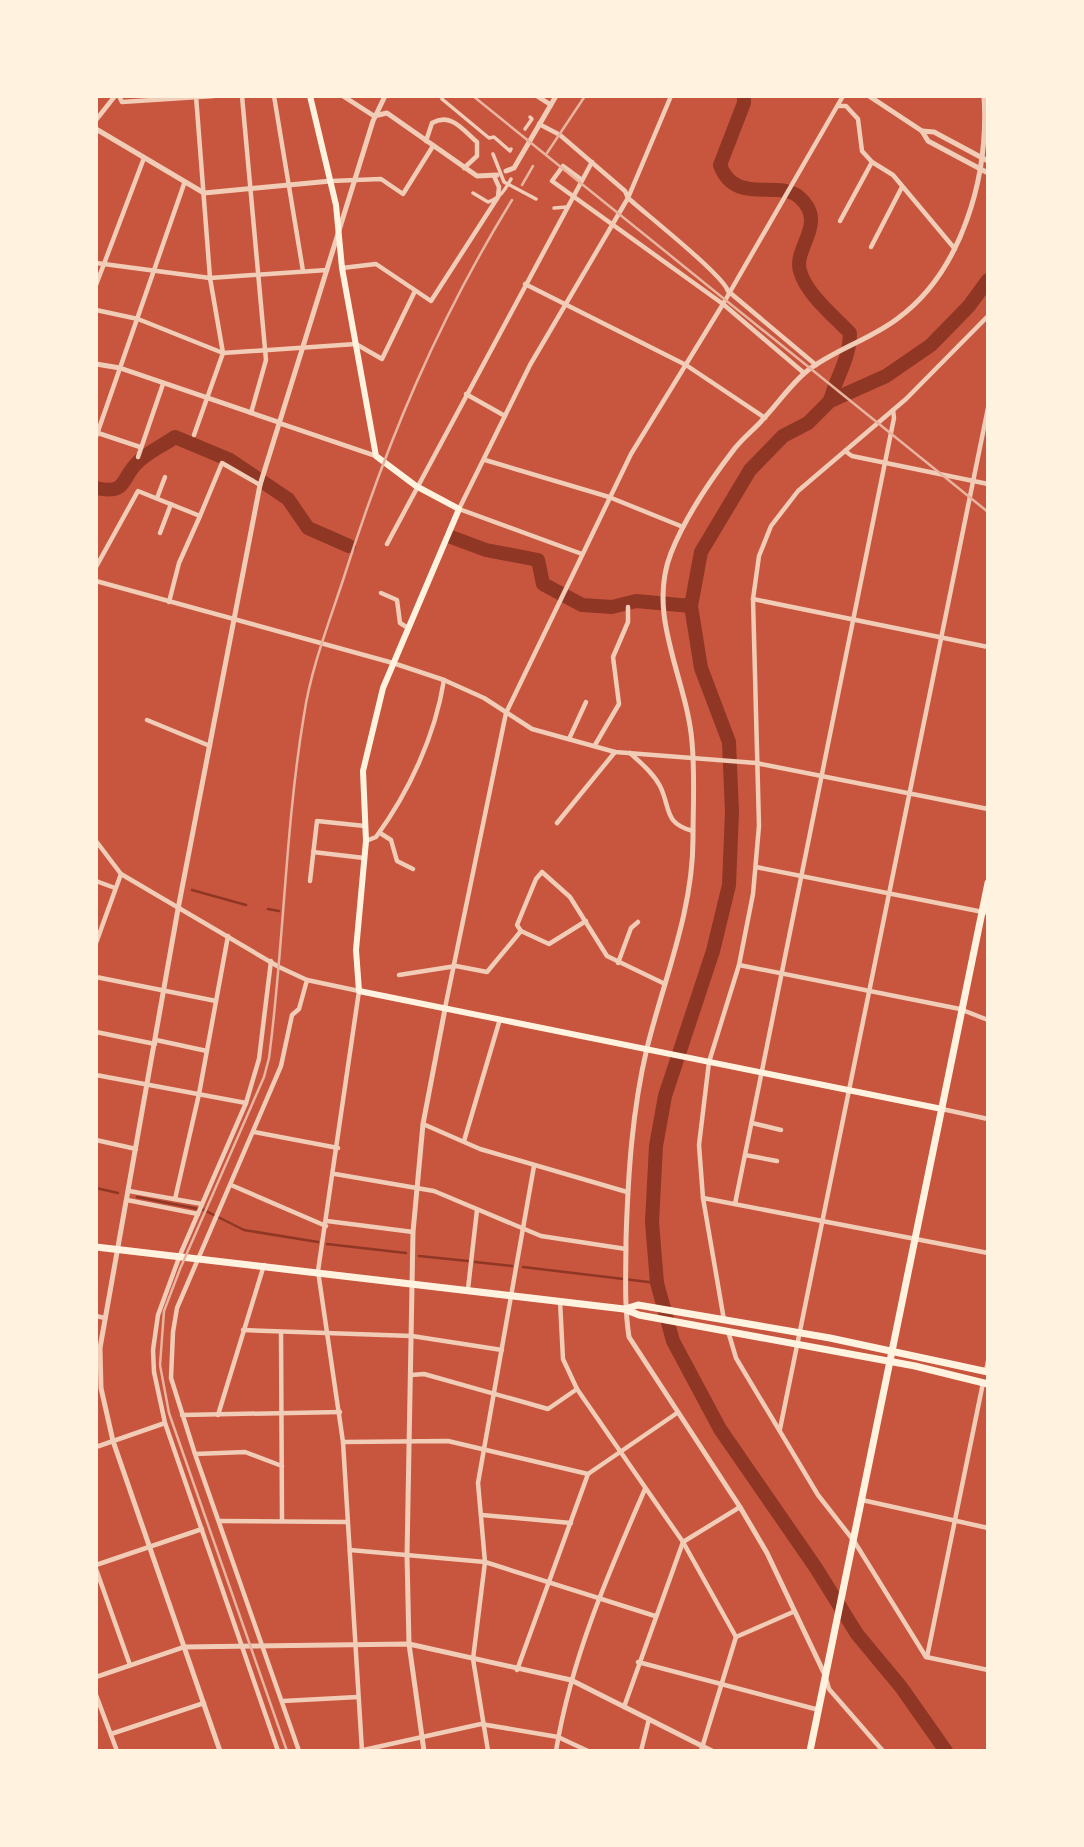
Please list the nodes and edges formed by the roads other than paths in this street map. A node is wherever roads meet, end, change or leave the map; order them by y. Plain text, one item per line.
1 (117, 96) edge
2 (214, 96) edge
3 (242, 96) edge
4 (274, 96) edge
5 (310, 96) edge
6 (344, 96) edge
7 (385, 96) edge
8 (537, 96) edge
9 (556, 96) edge
10 (660, 96) edge
11 (843, 96) edge
12 (869, 96) edge
13 (984, 96) edge
14 (196, 97) edge
15 (442, 99) dead end
16 (543, 99) edge
17 (670, 99) edge
18 (551, 105) junction
19 (838, 106) junction
20 (374, 116) junction
21 (530, 117) dead end
22 (96, 120) edge
23 (539, 124) junction
24 (525, 129) dead end
25 (96, 130) edge
26 (922, 131) junction
27 (426, 141) junction
28 (433, 146) junction
29 (511, 149) dead end
30 (493, 154) dead end
31 (144, 158) junction
32 (985, 160) edge
33 (592, 162) junction
34 (872, 162) junction
35 (464, 168) junction
36 (980, 170) junction
37 (506, 171) dead end
38 (988, 173) edge
39 (496, 175) joint
40 (354, 180) junction
41 (582, 180) junction
42 (331, 181) junction
43 (510, 182) junction
44 (184, 184) junction
45 (289, 186) junction
46 (902, 187) junction
47 (251, 188) junction
48 (474, 191) dead end
49 (204, 193) junction
50 (572, 197) junction
51 (628, 198) junction
52 (536, 200) dead end
53 (567, 207) junction
54 (554, 208) dead end
55 (840, 221) dead end
56 (612, 227) junction
57 (339, 230) junction
58 (871, 247) dead end
59 (955, 248) junction
60 (96, 263) edge
61 (104, 264) junction
62 (154, 268) junction
63 (342, 268) junction
64 (327, 270) junction
65 (303, 271) junction
66 (257, 275) junction
67 (210, 278) junction
68 (525, 284) junction
69 (96, 285) edge
70 (415, 291) junction
71 (728, 292) junction
72 (723, 304) junction
73 (565, 305) junction
74 (96, 310) edge
75 (988, 316) edge
76 (138, 319) junction
77 (985, 323) edge
78 (356, 344) junction
79 (303, 348) junction
80 (265, 352) junction
81 (223, 353) junction
82 (96, 364) edge
83 (685, 365) junction
84 (816, 365) junction
85 (120, 368) junction
86 (804, 373) junction
87 (163, 384) junction
88 (466, 394) junction
89 (207, 398) junction
90 (988, 408) edge
91 (893, 410) junction
92 (251, 413) junction
93 (505, 415) junction
94 (765, 418) junction
95 (278, 422) junction
96 (97, 434) edge
97 (194, 435) dead end
98 (140, 447) junction
99 (845, 451) junction
100 (376, 456) junction
101 (138, 457) dead end
102 (485, 460) junction
103 (885, 463) junction
104 (165, 477) dead end
105 (972, 481) junction
106 (988, 484) edge
107 (260, 485) junction
108 (416, 486) junction
109 (609, 497) junction
110 (157, 498) junction
111 (171, 504) junction
112 (459, 509) junction
113 (200, 516) junction
114 (683, 527) junction
115 (160, 533) dead end
116 (387, 544) dead end
117 (582, 554) junction
118 (96, 567) edge
119 (96, 581) edge
120 (381, 593) dead end
121 (753, 599) junction
122 (169, 601) junction
123 (628, 607) dead end
124 (854, 619) junction
125 (234, 621) junction
126 (408, 628) junction
127 (940, 637) junction
128 (988, 647) edge
129 (393, 663) junction
130 (444, 680) junction
131 (586, 702) dead end
132 (506, 713) junction
133 (147, 720) dead end
134 (569, 739) junction
135 (594, 745) junction
136 (210, 746) junction
137 (615, 752) junction
138 (629, 753) junction
139 (692, 758) junction
140 (753, 763) junction
141 (822, 775) junction
142 (909, 793) junction
143 (988, 809) edge
144 (556, 823) dead end
145 (365, 826) junction
146 (693, 831) junction
147 (380, 833) junction
148 (96, 841) edge
149 (366, 841) junction
150 (313, 852) junction
151 (364, 858) junction
152 (756, 867) junction
153 (413, 869) dead end
154 (121, 874) junction
155 (802, 876) junction
156 (96, 881) edge
157 (310, 881) dead end
158 (988, 883) edge
159 (115, 888) junction
160 (889, 894) junction
161 (178, 909) junction
162 (985, 913) edge
163 (586, 921) junction
164 (638, 922) dead end
165 (521, 931) junction
166 (228, 936) junction
167 (96, 943) edge
168 (271, 961) junction
169 (618, 963) junction
170 (739, 965) junction
171 (456, 966) junction
172 (783, 974) junction
173 (399, 975) dead end
174 (96, 977) edge
175 (307, 980) junction
176 (665, 984) junction
177 (164, 991) junction
178 (359, 991) junction
179 (869, 991) junction
180 (216, 1001) junction
181 (444, 1009) junction
182 (960, 1009) junction
183 (500, 1019) junction
184 (988, 1020) edge
185 (96, 1032) edge
186 (156, 1042) junction
187 (647, 1048) junction
188 (207, 1051) junction
189 (709, 1062) junction
190 (762, 1073) junction
191 (96, 1075) edge
192 (146, 1085) junction
193 (848, 1089) junction
194 (199, 1094) junction
195 (246, 1102) junction
196 (942, 1109) junction
197 (988, 1119) edge
198 (752, 1123) junction
199 (423, 1124) junction
200 (781, 1130) dead end
201 (254, 1132) junction
202 (96, 1140) edge
203 (464, 1141) junction
204 (338, 1148) junction
205 (136, 1149) junction
206 (745, 1155) junction
207 (777, 1161) dead end
208 (534, 1166) junction
209 (335, 1174) junction
210 (231, 1185) junction
211 (415, 1188) junction
212 (129, 1191) junction
213 (628, 1192) junction
214 (704, 1198) junction
215 (175, 1199) junction
216 (127, 1200) junction
217 (202, 1204) junction
218 (736, 1204) junction
219 (477, 1210) junction
220 (198, 1213) junction
221 (822, 1222) junction
222 (326, 1223) junction
223 (525, 1230) junction
224 (414, 1231) junction
225 (915, 1238) junction
226 (96, 1247) edge
227 (118, 1247) junction
228 (626, 1249) junction
229 (988, 1253) edge
230 (180, 1255) junction
231 (199, 1257) junction
232 (264, 1264) junction
233 (318, 1271) junction
234 (413, 1282) junction
235 (468, 1289) junction
236 (513, 1295) junction
237 (560, 1301) junction
238 (624, 1309) junction
239 (96, 1316) edge
240 (105, 1318) junction
241 (725, 1321) junction
242 (243, 1330) junction
243 (728, 1331) junction
244 (281, 1333) junction
245 (330, 1333) junction
246 (801, 1333) junction
247 (412, 1336) junction
248 (797, 1344) junction
249 (502, 1350) junction
250 (892, 1350) junction
251 (890, 1361) junction
252 (988, 1361) edge
253 (987, 1372) edge
254 (411, 1375) junction
255 (985, 1383) edge
256 (98, 1388) edge
257 (577, 1389) junction
258 (495, 1396) junction
259 (340, 1412) junction
260 (283, 1413) junction
261 (677, 1413) junction
262 (182, 1415) junction
263 (218, 1415) junction
264 (165, 1423) junction
265 (780, 1429) junction
266 (113, 1441) junction
267 (343, 1442) junction
268 (408, 1443) junction
269 (96, 1447) edge
270 (485, 1450) junction
271 (621, 1452) junction
272 (195, 1454) junction
273 (282, 1466) junction
274 (588, 1474) junction
275 (645, 1488) junction
276 (862, 1500) junction
277 (740, 1507) junction
278 (482, 1515) junction
279 (282, 1520) junction
280 (220, 1521) junction
281 (347, 1522) junction
282 (956, 1522) junction
283 (571, 1523) junction
284 (988, 1528) edge
285 (202, 1529) junction
286 (854, 1541) junction
287 (682, 1542) junction
288 (149, 1548) junction
289 (350, 1550) junction
290 (407, 1556) junction
291 (485, 1562) junction
292 (96, 1567) edge
293 (550, 1582) junction
294 (599, 1596) junction
295 (793, 1612) junction
296 (655, 1616) junction
297 (736, 1637) junction
298 (409, 1644) junction
299 (184, 1647) junction
300 (355, 1647) junction
301 (244, 1648) junction
302 (264, 1648) junction
303 (926, 1657) junction
304 (473, 1659) junction
305 (638, 1662) junction
306 (130, 1665) junction
307 (517, 1670) junction
308 (988, 1670) edge
309 (824, 1673) junction
310 (96, 1677) edge
311 (571, 1680) junction
312 (721, 1685) junction
313 (96, 1695) edge
314 (358, 1697) junction
315 (283, 1701) junction
316 (204, 1703) junction
317 (624, 1707) junction
318 (819, 1710) junction
319 (649, 1719) junction
320 (481, 1724) junction
321 (111, 1734) junction
322 (421, 1737) junction
323 (558, 1737) junction
324 (701, 1748) edge
325 (361, 1750) edge
326 (117, 1751) edge
327 (220, 1751) edge
328 (278, 1751) edge
329 (299, 1751) edge
330 (424, 1751) edge
331 (488, 1751) edge
332 (556, 1751) edge
333 (587, 1751) edge
334 (641, 1751) edge
335 (712, 1751) edge
336 (810, 1751) edge
337 (883, 1751) edge

1 - 14 street
1 - 22 street
2 - 14 street
3 - 47 street
4 - 45 street
5 - 42 main road
6 - 20 street
7 - 20 street
8 - 16 street
9 - 18 street
10 - 17 street
11 - 19 street
12 - 26 street
13 - 32 street
14 - 49 street
15 - 29 street
16 - 18 street
17 - 51 street
18 - 23 street
19 - 34 street
19 - 71 street
20 - 27 street
20 - 40 street
21 - 24 street
23 - 33 street
23 - 37 street
25 - 31 street
26 - 32 street
26 - 36 street
27 - 28 street
27 - 35 street
28 - 35 street
28 - 40 street
30 - 43 street
31 - 44 street
31 - 61 street
32 - 36 street
33 - 41 street
33 - 51 street
34 - 46 street
34 - 55 street
35 - 39 street
36 - 38 street
36 - 59 street
39 - 70 street
40 - 42 street
40 - 57 street
41 - 50 street
41 - 50 street
42 - 45 street
42 - 57 main road
43 - 48 street
43 - 52 street
44 - 49 street
44 - 62 street
45 - 47 street
45 - 65 street
46 - 58 street
46 - 59 street
47 - 49 street
47 - 66 street
49 - 67 street
50 - 53 street
50 - 56 street
51 - 56 street
51 - 71 street
53 - 54 street
53 - 68 street
56 - 72 street
56 - 73 street
57 - 63 main road
57 - 64 street
59 - 84 street
60 - 61 street
61 - 62 street
61 - 69 street
62 - 67 street
62 - 76 street
63 - 70 street
63 - 78 main road
64 - 65 street
64 - 79 street
65 - 66 street
66 - 67 street
66 - 80 street
67 - 81 street
68 - 73 street
68 - 88 street
70 - 78 street
71 - 72 street
71 - 84 street
72 - 83 street
72 - 86 street
73 - 83 street
73 - 93 street
74 - 76 street
75 - 77 street
76 - 81 street
76 - 85 street
77 - 91 street
78 - 79 street
78 - 100 main road
79 - 80 street
79 - 95 street
80 - 81 street
80 - 92 street
81 - 89 street
82 - 85 street
83 - 94 street
83 - 109 street
84 - 86 street
85 - 87 street
85 - 96 street
86 - 94 street
87 - 89 street
87 - 98 street
88 - 93 street
88 - 108 street
89 - 92 street
89 - 97 street
90 - 105 street
91 - 99 street
91 - 103 street
92 - 95 street
93 - 102 street
94 - 114 street
95 - 100 street
95 - 107 street
96 - 98 street
98 - 101 street
99 - 103 street
99 - 121 street
100 - 108 main road
102 - 109 street
102 - 112 street
103 - 105 street
103 - 124 street
104 - 110 street
105 - 106 street
105 - 127 street
107 - 113 street
107 - 125 street
108 - 112 main road
108 - 116 street
109 - 114 street
109 - 117 street
110 - 111 street
110 - 118 street
111 - 113 street
111 - 115 street
112 - 117 street
112 - 126 main road
113 - 122 street
114 - 139 street
117 - 132 street
119 - 122 street
120 - 126 street
121 - 124 street
121 - 140 street
122 - 125 street
123 - 135 street
124 - 127 street
124 - 141 street
125 - 129 street
125 - 136 street
126 - 129 main road
127 - 128 street
127 - 142 street
129 - 130 street
129 - 145 main road
130 - 132 street
130 - 147 street
131 - 134 street
132 - 134 street
132 - 171 street
133 - 136 street
134 - 135 street
135 - 137 street
136 - 161 street
137 - 138 street
137 - 144 street
138 - 139 street
138 - 146 street
139 - 140 street
139 - 146 street
140 - 141 street
140 - 152 street
141 - 142 street
141 - 155 street
142 - 143 street
142 - 160 street
145 - 149 main road
145 - 150 street
146 - 176 street
147 - 149 street
147 - 153 street
148 - 154 street
149 - 151 main road
150 - 151 street
150 - 157 street
151 - 178 main road
152 - 155 street
152 - 170 street
154 - 159 street
154 - 161 street
155 - 160 street
155 - 172 street
156 - 159 street
158 - 162 main road
159 - 167 street
160 - 162 street
160 - 179 street
161 - 166 street
161 - 177 street
162 - 182 main road
163 - 165 street
163 - 165 street
163 - 169 street
164 - 169 street
165 - 171 street
166 - 168 street
166 - 180 street
168 - 175 street
168 - 195 street
169 - 176 street
170 - 172 street
170 - 189 street
171 - 173 street
171 - 181 street
172 - 179 street
172 - 190 street
174 - 177 street
175 - 178 street
175 - 201 street
176 - 187 street
177 - 180 street
177 - 186 street
178 - 181 main road
178 - 204 street
179 - 182 street
179 - 193 street
180 - 188 street
181 - 183 main road
181 - 199 street
182 - 184 street
182 - 196 main road
183 - 187 main road
183 - 203 street
185 - 186 street
186 - 188 street
186 - 192 street
187 - 189 main road
187 - 213 street
188 - 194 street
189 - 190 main road
189 - 214 street
190 - 193 main road
190 - 198 street
191 - 192 street
192 - 194 street
192 - 205 street
193 - 196 main road
193 - 221 street
194 - 195 street
194 - 215 street
195 - 217 street
196 - 197 street
196 - 225 main road
198 - 200 street
198 - 206 street
199 - 203 street
199 - 211 street
201 - 204 street
201 - 210 street
202 - 205 street
203 - 208 street
204 - 209 street
205 - 212 street
206 - 207 street
206 - 218 street
208 - 213 street
208 - 223 street
209 - 211 street
209 - 222 street
210 - 222 street
210 - 231 street
211 - 219 street
211 - 224 street
212 - 215 street
212 - 216 street
213 - 228 street
214 - 218 street
214 - 241 street
215 - 217 street
216 - 220 street
216 - 227 street
217 - 220 street
218 - 221 street
219 - 223 street
219 - 235 street
220 - 230 street
221 - 225 street
221 - 246 street
222 - 224 street
222 - 233 street
223 - 228 street
223 - 236 street
224 - 234 street
225 - 229 street
225 - 250 main road
226 - 227 main road
227 - 230 main road
227 - 240 street
228 - 238 street
230 - 231 main road
230 - 264 street
231 - 232 main road
231 - 262 street
232 - 233 main road
232 - 242 street
233 - 234 main road
233 - 245 street
234 - 235 main road
234 - 247 street
235 - 236 main road
236 - 237 main road
236 - 249 street
237 - 238 main road
237 - 257 street
238 - 241 main road
238 - 243 main road
238 - 261 street
239 - 240 street
240 - 256 street
241 - 246 main road
242 - 244 street
242 - 263 street
243 - 248 main road
243 - 265 street
244 - 245 street
244 - 260 street
245 - 247 street
245 - 259 street
246 - 248 street
246 - 250 main road
247 - 249 street
247 - 254 street
248 - 251 main road
248 - 265 street
249 - 258 street
250 - 251 main road
250 - 253 main road
251 - 255 main road
251 - 276 main road
252 - 253 street
254 - 258 street
254 - 268 street
255 - 282 street
256 - 266 street
257 - 258 street
257 - 271 street
258 - 270 street
259 - 260 street
259 - 267 street
260 - 263 street
260 - 273 street
261 - 271 street
261 - 277 street
262 - 263 street
262 - 272 street
264 - 266 street
264 - 285 street
265 - 286 street
266 - 269 street
266 - 288 street
267 - 268 street
267 - 281 street
268 - 270 street
268 - 290 street
270 - 274 street
270 - 278 street
271 - 274 street
271 - 275 street
272 - 273 street
272 - 280 street
273 - 279 street
274 - 283 street
275 - 287 street
275 - 294 street
276 - 282 street
276 - 286 main road
277 - 287 street
277 - 295 street
278 - 283 street
278 - 291 street
279 - 280 street
279 - 281 street
280 - 302 street
281 - 289 street
282 - 284 street
282 - 303 street
283 - 293 street
285 - 288 street
285 - 301 street
286 - 303 street
286 - 309 main road
287 - 296 street
287 - 297 street
288 - 292 street
288 - 299 street
289 - 290 street
289 - 300 street
290 - 291 street
290 - 298 street
291 - 293 street
291 - 304 street
292 - 306 street
293 - 294 street
293 - 307 street
294 - 296 street
294 - 311 street
295 - 297 street
295 - 309 street
296 - 305 street
297 - 312 street
298 - 300 street
298 - 304 street
298 - 322 street
299 - 301 street
299 - 306 street
299 - 316 street
300 - 302 street
300 - 314 street
301 - 302 street
301 - 328 street
302 - 315 street
303 - 308 street
304 - 307 street
304 - 320 street
305 - 312 street
305 - 317 street
306 - 310 street
307 - 311 street
309 - 318 main road
309 - 337 street
311 - 317 street
311 - 323 street
312 - 318 street
312 - 324 street
313 - 321 street
314 - 315 street
314 - 325 street
315 - 329 street
316 - 321 street
316 - 327 street
317 - 319 street
318 - 336 main road
319 - 324 street
319 - 334 street
320 - 322 street
320 - 323 street
320 - 331 street
321 - 326 street
322 - 325 street
322 - 330 street
323 - 332 street
323 - 333 street
324 - 335 street

